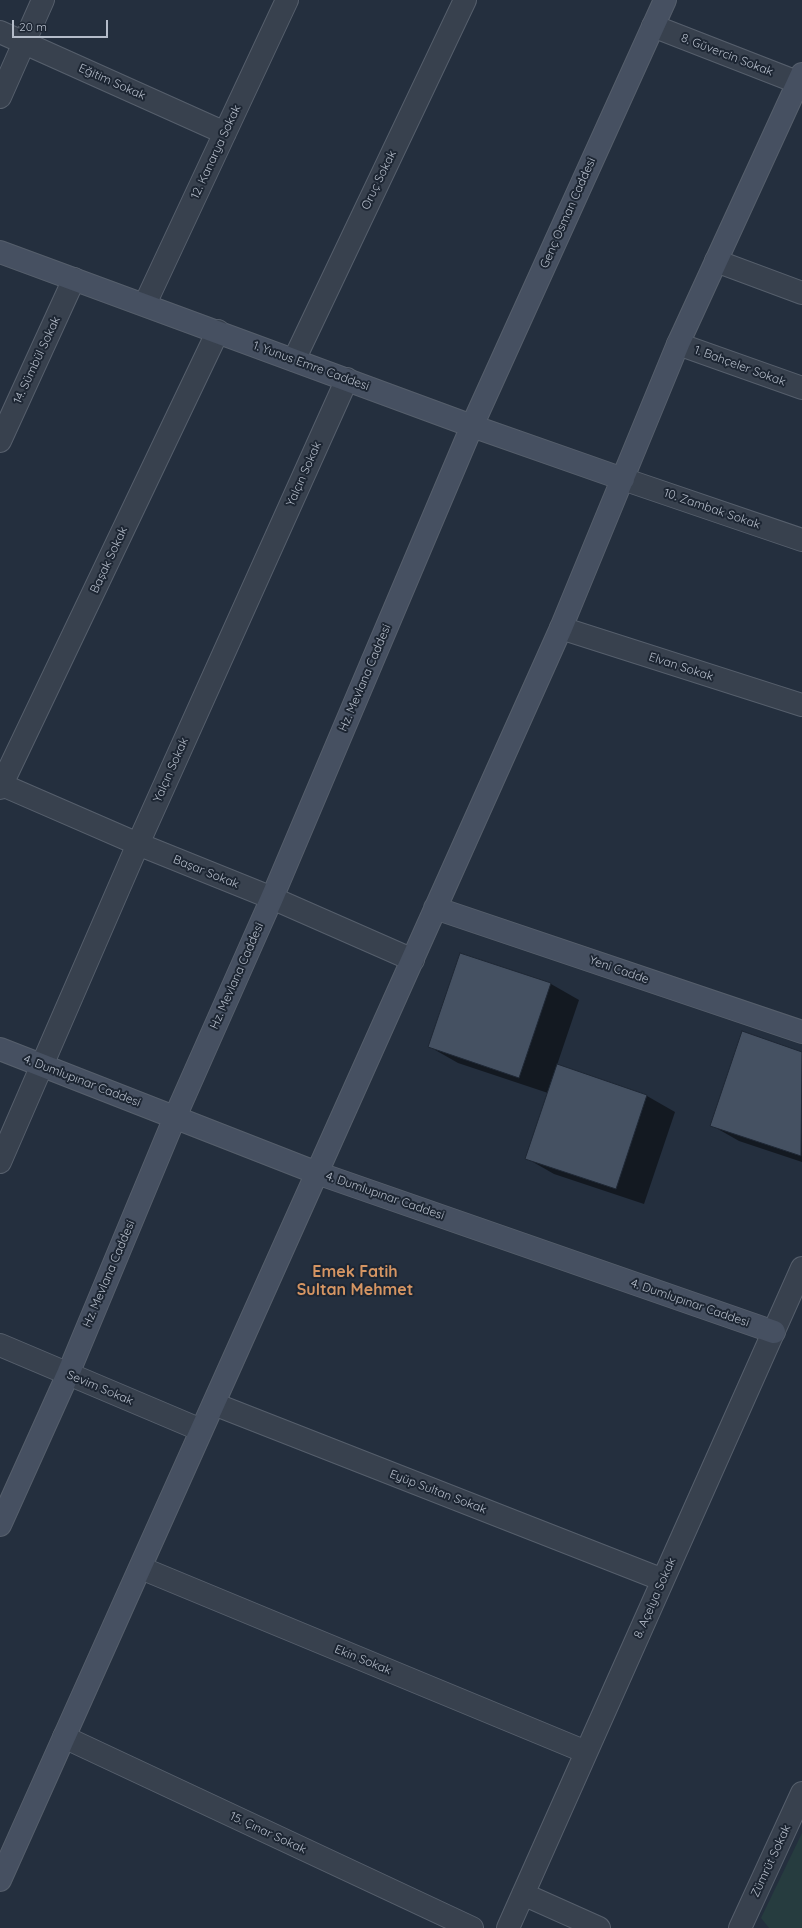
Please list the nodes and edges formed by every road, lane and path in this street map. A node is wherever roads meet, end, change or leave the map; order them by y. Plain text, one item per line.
1 (43, 0) edge
2 (287, 0) edge
3 (465, 0) edge
4 (665, 0) edge
5 (653, 26) junction
6 (0, 32) edge
7 (24, 43) junction
8 (801, 80) edge
9 (0, 98) edge
10 (225, 133) junction
11 (0, 252) edge
12 (716, 261) junction
13 (74, 279) junction
14 (802, 293) edge
15 (145, 304) junction
16 (218, 331) junction
17 (678, 344) junction
18 (294, 360) junction
19 (347, 379) junction
20 (802, 388) edge
21 (472, 426) junction
22 (0, 441) edge
23 (623, 479) junction
24 (802, 540) edge
25 (561, 628) junction
26 (802, 706) edge
27 (0, 786) edge
28 (138, 844) junction
29 (272, 898) junction
30 (435, 908) junction
31 (412, 960) junction
32 (802, 1032) edge
33 (0, 1049) edge
34 (41, 1066) junction
35 (175, 1117) junction
36 (0, 1162) edge
37 (317, 1173) junction
38 (802, 1268) edge
39 (774, 1332) junction
40 (0, 1345) edge
41 (68, 1374) junction
42 (214, 1404) junction
43 (201, 1430) junction
44 (0, 1525) edge
45 (141, 1568) junction
46 (663, 1580) junction
47 (64, 1737) junction
48 (586, 1752) junction
49 (802, 1793) edge
50 (0, 1880) edge
51 (523, 1894) junction
52 (472, 1928) edge
53 (508, 1928) edge
54 (600, 1928) edge
55 (740, 1928) edge

1 - 7 street
2 - 10 street, 12. Kanarya Sokak
3 - 18 street, Oruç Sokak
4 - 5 street, Genç Osman Caddesi
5 - 8 street, 8. Güvercin Sokak
5 - 21 street, Genç Osman Caddesi
6 - 7 street, Eğitim Sokak
7 - 9 street
7 - 10 street, Eğitim Sokak
8 - 12 street
10 - 15 street, 12. Kanarya Sokak
11 - 13 street, 1. Yunus Emre Caddesi
12 - 14 street
12 - 17 street
13 - 15 street, 1. Yunus Emre Caddesi
13 - 22 street, 14. Sümbül Sokak
15 - 16 street, 1. Yunus Emre Caddesi
16 - 18 street, 1. Yunus Emre Caddesi
16 - 27 street, Başak Sokak
17 - 20 street, 1. Bahçeler Sokak
17 - 23 street
18 - 19 street, 1. Yunus Emre Caddesi
19 - 21 street, 1. Yunus Emre Caddesi
19 - 28 street, Yalçın Sokak
21 - 23 street, 1. Yunus Emre Caddesi
21 - 29 street, Hz. Mevlana Caddesi
23 - 24 street, 10. Zambak Sokak
23 - 25 street
25 - 26 street, Elvan Sokak
25 - 30 street
27 - 28 street, Başar Sokak
28 - 29 street, Başar Sokak
28 - 34 street, Yalçın Sokak
29 - 31 street, Başar Sokak
29 - 35 street, Hz. Mevlana Caddesi
30 - 31 street
30 - 32 street, Yeni Cadde
31 - 37 street
33 - 34 street, 4. Dumlupınar Caddesi
34 - 35 street, 4. Dumlupınar Caddesi
34 - 36 street, Yalçın Sokak
35 - 37 street, 4. Dumlupınar Caddesi
35 - 41 street, Hz. Mevlana Caddesi
37 - 39 street, 4. Dumlupınar Caddesi
37 - 42 street
38 - 39 street, 8. Açelya Sokak
39 - 46 street, 8. Açelya Sokak
40 - 41 street, Sevim Sokak
41 - 43 street, Sevim Sokak
41 - 44 street, Hz. Mevlana Caddesi
42 - 43 street
42 - 46 street, Eyüp Sultan Sokak
43 - 45 street
45 - 47 street
45 - 48 street, Ekin Sokak
46 - 48 street, 8. Açelya Sokak
47 - 50 street
47 - 52 street, 15. Çınar Sokak
48 - 51 street, 8. Açelya Sokak
49 - 55 street, Zümrüt Sokak
51 - 53 street, 8. Açelya Sokak
51 - 54 street

